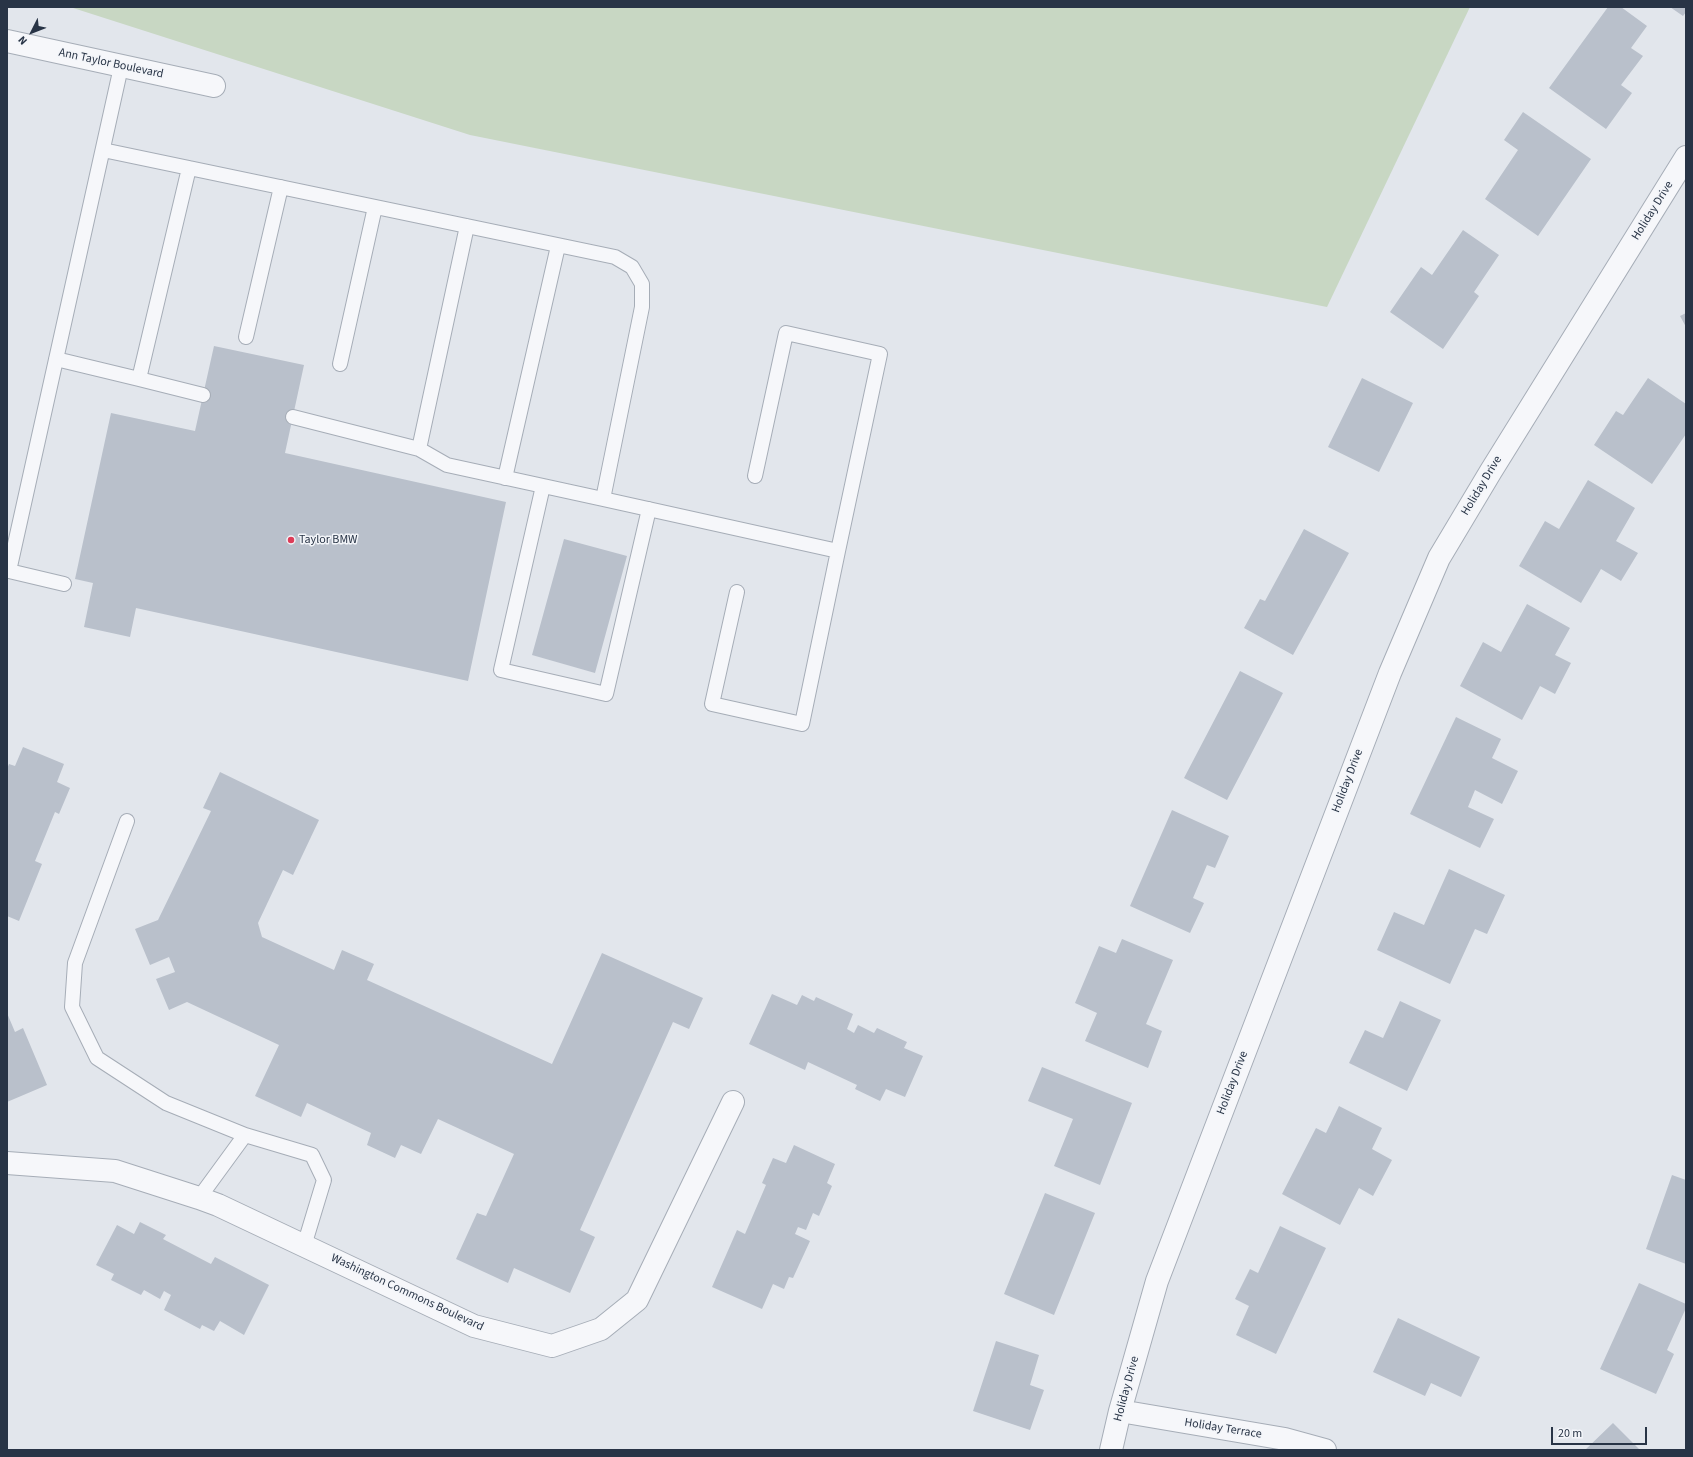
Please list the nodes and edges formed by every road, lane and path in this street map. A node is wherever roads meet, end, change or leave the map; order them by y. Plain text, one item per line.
1 (7, 41) edge
2 (121, 67) junction
3 (214, 86) dead end
4 (103, 150) junction
5 (1686, 158) edge
6 (189, 168) junction
7 (281, 187) junction
8 (375, 207) junction
9 (467, 226) junction
10 (558, 246) junction
11 (246, 336) dead end
12 (56, 359) junction
13 (340, 364) dead end
14 (139, 379) junction
15 (203, 395) dead end
16 (293, 417) dead end
17 (419, 449) junction
18 (755, 476) dead end
19 (505, 478) junction
20 (543, 486) junction
21 (603, 499) junction
22 (649, 509) junction
23 (838, 551) junction
24 (64, 584) dead end
25 (737, 592) dead end
26 (127, 821) dead end
27 (733, 1102) dead end
28 (245, 1135) junction
29 (7, 1163) edge
30 (199, 1198) junction
31 (304, 1246) junction
32 (1120, 1411) junction
33 (1111, 1450) edge
34 (1325, 1450) edge

1 - 2 street, Ann Taylor Boulevard
2 - 3 street, Ann Taylor Boulevard
2 - 4 lane
4 - 6 lane
4 - 12 lane
5 - 32 street, Holiday Drive
6 - 7 lane
6 - 14 lane
7 - 8 lane
7 - 11 lane
8 - 9 lane
8 - 13 lane
9 - 10 lane
9 - 17 lane
10 - 19 lane
10 - 21 lane
12 - 14 lane
12 - 24 lane
14 - 15 lane
16 - 17 lane
17 - 19 lane
18 - 23 lane
19 - 20 lane
20 - 21 lane
20 - 22 lane
21 - 22 lane
22 - 23 lane
23 - 25 lane
26 - 28 lane
27 - 31 street, Washington Commons Boulevard
28 - 30 lane
28 - 31 lane
29 - 30 street, Washington Commons Boulevard
30 - 31 street, Washington Commons Boulevard
32 - 33 street, Holiday Drive
32 - 34 street, Holiday Terrace

